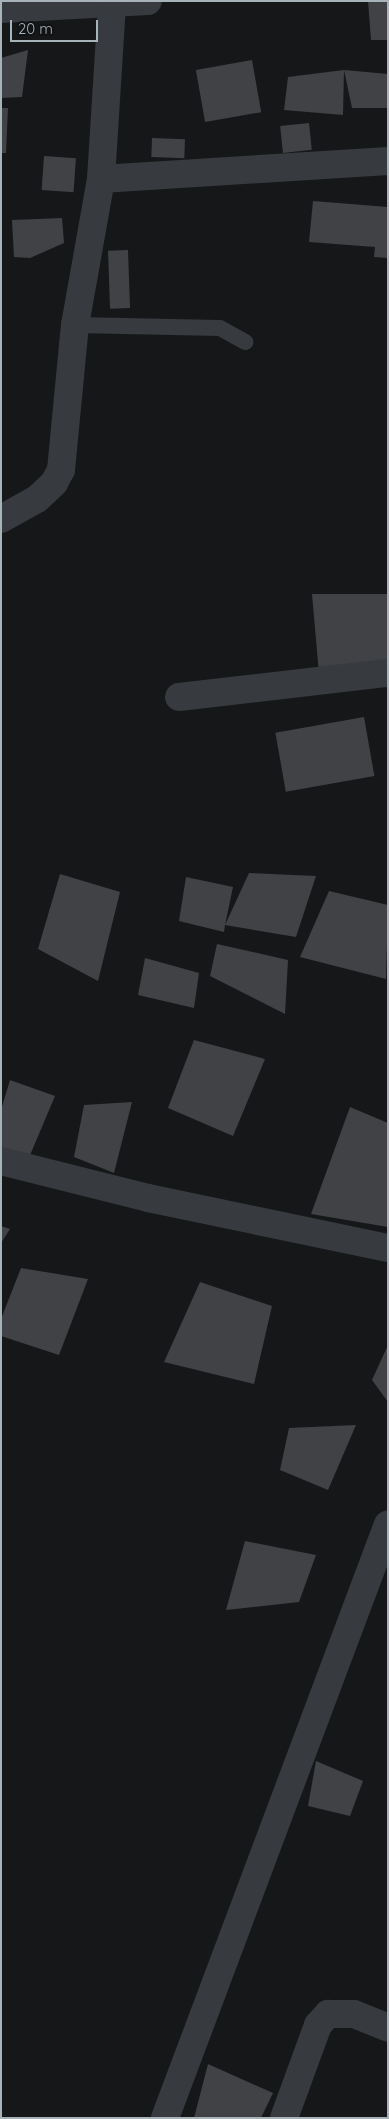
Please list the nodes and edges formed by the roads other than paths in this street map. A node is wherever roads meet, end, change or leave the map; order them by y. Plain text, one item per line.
1 (148, 1) edge
2 (112, 4) junction
3 (1, 9) edge
4 (388, 162) edge
5 (101, 179) junction
6 (75, 325) junction
7 (245, 342) dead end
8 (1, 519) edge
9 (388, 673) edge
10 (179, 697) dead end
11 (1, 1161) edge
12 (388, 1248) edge
13 (388, 1524) edge
14 (388, 2028) edge
15 (165, 2118) edge
16 (284, 2118) edge

1 - 2 street
2 - 3 street
2 - 5 street
4 - 5 street
5 - 6 street
6 - 7 lane
6 - 8 street
9 - 10 street
11 - 12 street
13 - 15 street
14 - 16 street

